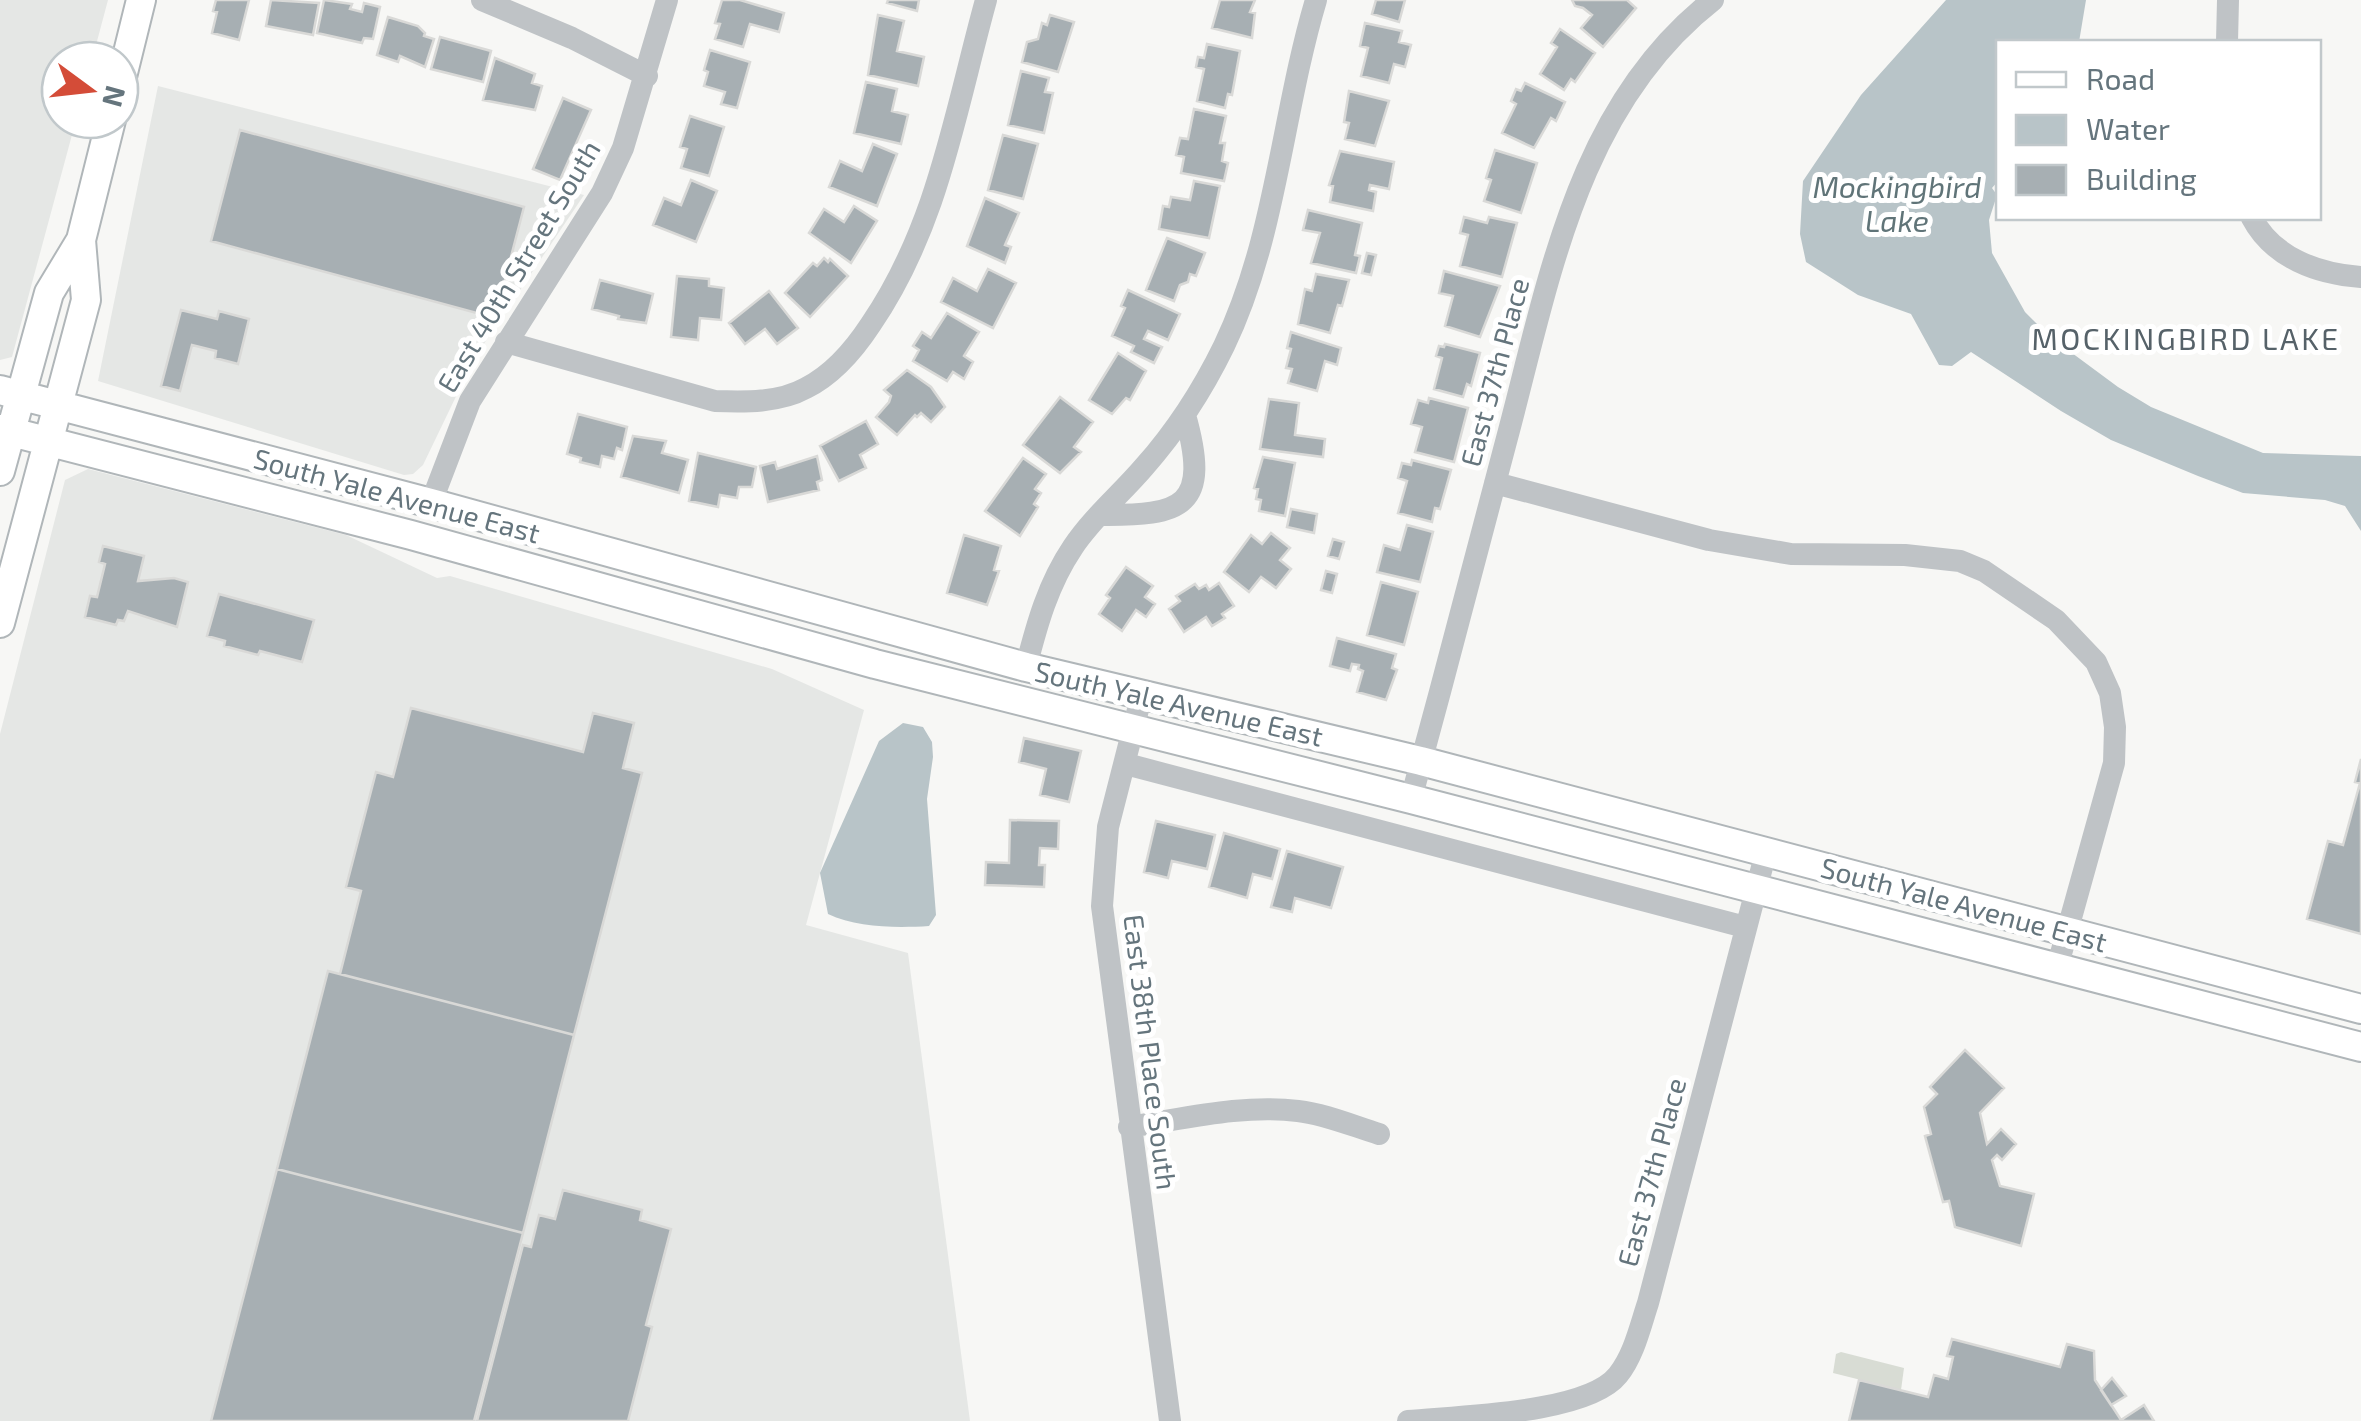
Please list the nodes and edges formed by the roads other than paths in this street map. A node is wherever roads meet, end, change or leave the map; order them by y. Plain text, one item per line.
1 (141, 0) edge
2 (482, 0) edge
3 (666, 0) edge
4 (986, 0) edge
5 (1316, 0) edge
6 (1714, 0) edge
7 (2228, 0) edge
8 (131, 40) edge
9 (2228, 40) edge
10 (646, 76) junction
11 (106, 140) edge
12 (2253, 220) edge
13 (82, 240) junction
14 (2361, 277) edge
15 (506, 342) junction
16 (10, 392) edge
17 (59, 405) junction
18 (1185, 415) junction
19 (5, 431) edge
20 (49, 442) junction
21 (0, 472) edge
22 (1495, 483) junction
23 (431, 503) junction
24 (1099, 514) junction
25 (0, 622) edge
26 (1026, 667) junction
27 (1142, 694) junction
28 (1134, 730) junction
29 (1422, 761) junction
30 (1126, 764) junction
31 (1411, 799) junction
32 (1766, 852) junction
33 (1755, 888) junction
34 (1746, 927) junction
35 (2068, 931) junction
36 (2057, 968) junction
37 (2361, 1009) edge
38 (2361, 1048) edge
39 (1129, 1127) junction
40 (1380, 1134) dead end
41 (1170, 1421) edge
42 (1408, 1421) edge

1 - 8 main road
2 - 10 street
3 - 10 street, East 40th Street South
4 - 15 street
5 - 18 street
6 - 22 street, East 37th Place
7 - 9 street
10 - 15 street, East 40th Street South
11 - 13 main road
12 - 14 street
13 - 16 main road
13 - 17 main road
15 - 23 street, East 40th Street South
16 - 17 main road, South Yale Avenue East
16 - 19 main road
17 - 20 main road
17 - 23 main road, South Yale Avenue East
18 - 24 street
18 - 24 street
19 - 20 main road, South Yale Avenue East
19 - 21 main road
20 - 25 main road
20 - 28 main road, South Yale Avenue East
22 - 29 street, East 37th Place
22 - 35 street
23 - 26 main road, South Yale Avenue East
24 - 26 street
26 - 27 main road, South Yale Avenue East
27 - 28 street, East 38th Place South
27 - 29 main road, South Yale Avenue East
28 - 30 street, East 38th Place South
28 - 31 main road, South Yale Avenue East
29 - 31 street, East 37th Place
29 - 32 main road, South Yale Avenue East
30 - 34 street
30 - 39 street, East 38th Place South
31 - 33 main road, South Yale Avenue East
32 - 33 street, East 37th Place
32 - 35 main road, South Yale Avenue East
33 - 34 street, East 37th Place
33 - 36 main road, South Yale Avenue East
34 - 42 street, East 37th Place
35 - 36 street
35 - 37 main road, South Yale Avenue East
36 - 38 main road, South Yale Avenue East
39 - 40 street
39 - 41 street, East 38th Place South

